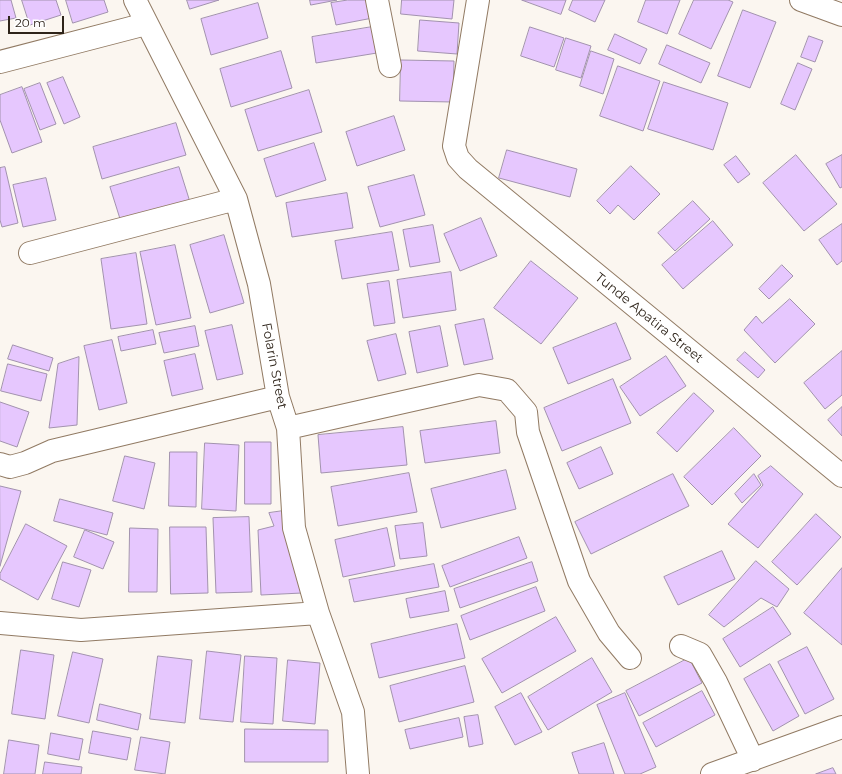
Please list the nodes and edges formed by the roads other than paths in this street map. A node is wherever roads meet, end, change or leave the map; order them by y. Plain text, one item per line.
1 (134, 0) edge
2 (377, 0) edge
3 (478, 0) edge
4 (801, 0) edge
5 (842, 15) edge
6 (146, 24) junction
7 (0, 62) edge
8 (390, 66) dead end
9 (236, 200) junction
10 (30, 253) dead end
11 (278, 397) junction
12 (288, 428) junction
13 (0, 464) edge
14 (842, 476) edge
15 (318, 613) junction
16 (0, 623) edge
17 (681, 646) dead end
18 (630, 658) dead end
19 (842, 727) edge
20 (753, 760) junction
21 (358, 774) edge
22 (712, 774) edge

1 - 6 street, Folarin Street
2 - 8 street
3 - 14 street, Tunde Apatira Street
4 - 5 street
6 - 7 street
6 - 9 street, Folarin Street
9 - 10 street
9 - 11 street, Folarin Street
11 - 12 street, Folarin Street
11 - 13 street
12 - 15 street, Folarin Street
12 - 18 street
15 - 16 street
15 - 21 street, Folarin Street
17 - 20 street
19 - 20 street
20 - 22 street

